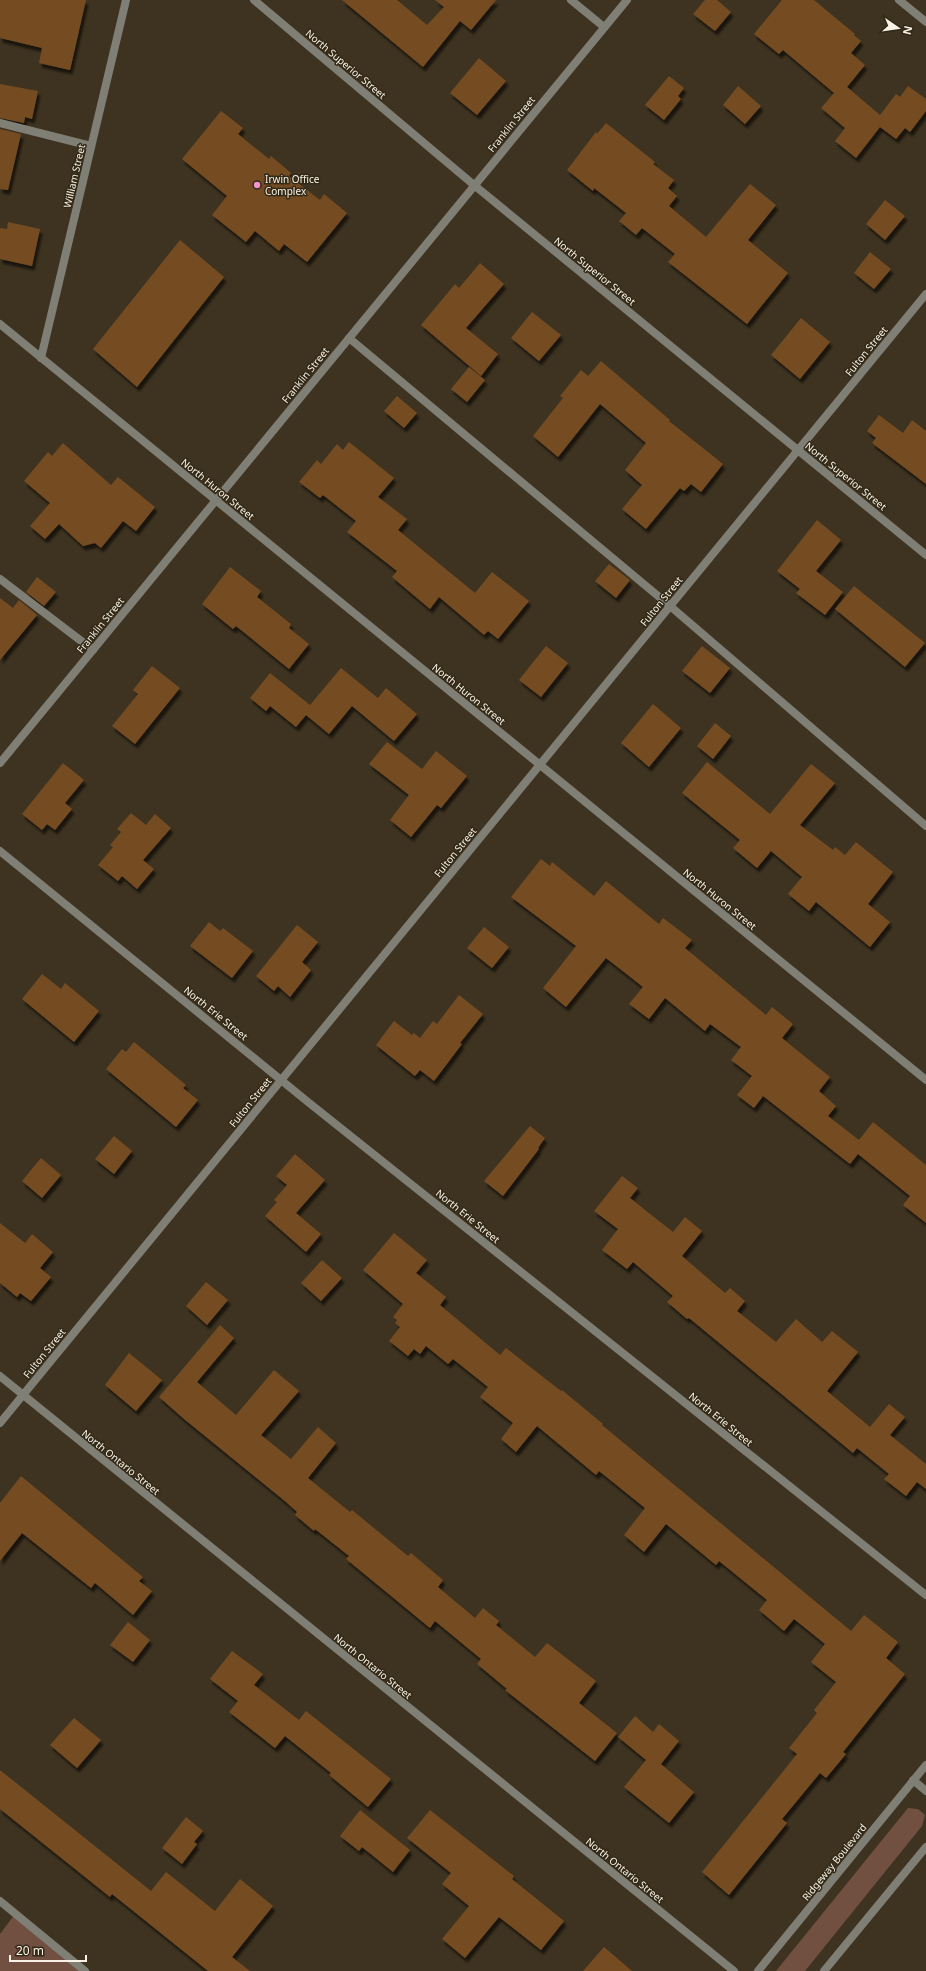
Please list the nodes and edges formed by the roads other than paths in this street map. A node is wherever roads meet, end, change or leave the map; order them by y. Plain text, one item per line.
1 (126, 0) edge
2 (254, 0) edge
3 (571, 0) edge
4 (627, 0) edge
5 (899, 0) edge
6 (926, 22) edge
7 (604, 27) junction
8 (0, 123) edge
9 (91, 146) junction
10 (474, 185) junction
11 (926, 294) edge
12 (0, 324) edge
13 (349, 338) junction
14 (41, 358) junction
15 (798, 450) junction
16 (216, 500) junction
17 (926, 555) edge
18 (0, 579) edge
19 (670, 606) junction
20 (93, 650) junction
21 (0, 763) edge
22 (540, 765) junction
23 (926, 826) edge
24 (0, 850) edge
25 (281, 1080) junction
26 (926, 1080) edge
27 (0, 1376) edge
28 (22, 1395) junction
29 (0, 1423) edge
30 (926, 1595) edge
31 (926, 1765) edge
32 (914, 1780) junction
33 (926, 1791) edge
34 (926, 1847) edge
35 (0, 1901) edge
36 (85, 1971) edge
37 (734, 1971) edge
38 (758, 1971) edge
39 (824, 1971) edge

1 - 9 street, William Street
2 - 10 street, North Superior Street
3 - 7 street
4 - 7 street, Franklin Street
5 - 6 street
7 - 10 street, Franklin Street
8 - 9 street
9 - 14 street, William Street
10 - 13 street, Franklin Street
10 - 15 street, North Superior Street
11 - 15 street, Fulton Street
12 - 14 street, North Huron Street
13 - 16 street, Franklin Street
13 - 19 street
14 - 16 street, North Huron Street
15 - 17 street, North Superior Street
15 - 19 street, Fulton Street
16 - 20 street, Franklin Street
16 - 22 street, North Huron Street
18 - 20 street
19 - 22 street, Fulton Street
19 - 23 street
20 - 21 street, Franklin Street
22 - 25 street, Fulton Street
22 - 26 street, North Huron Street
24 - 25 street, North Erie Street
25 - 28 street, Fulton Street
25 - 30 street, North Erie Street
27 - 28 street, North Ontario Street
28 - 29 street, Fulton Street
28 - 37 street, North Ontario Street
31 - 32 street, Ridgeway Boulevard
32 - 33 street
32 - 38 street, Ridgeway Boulevard
34 - 39 street
35 - 36 street

